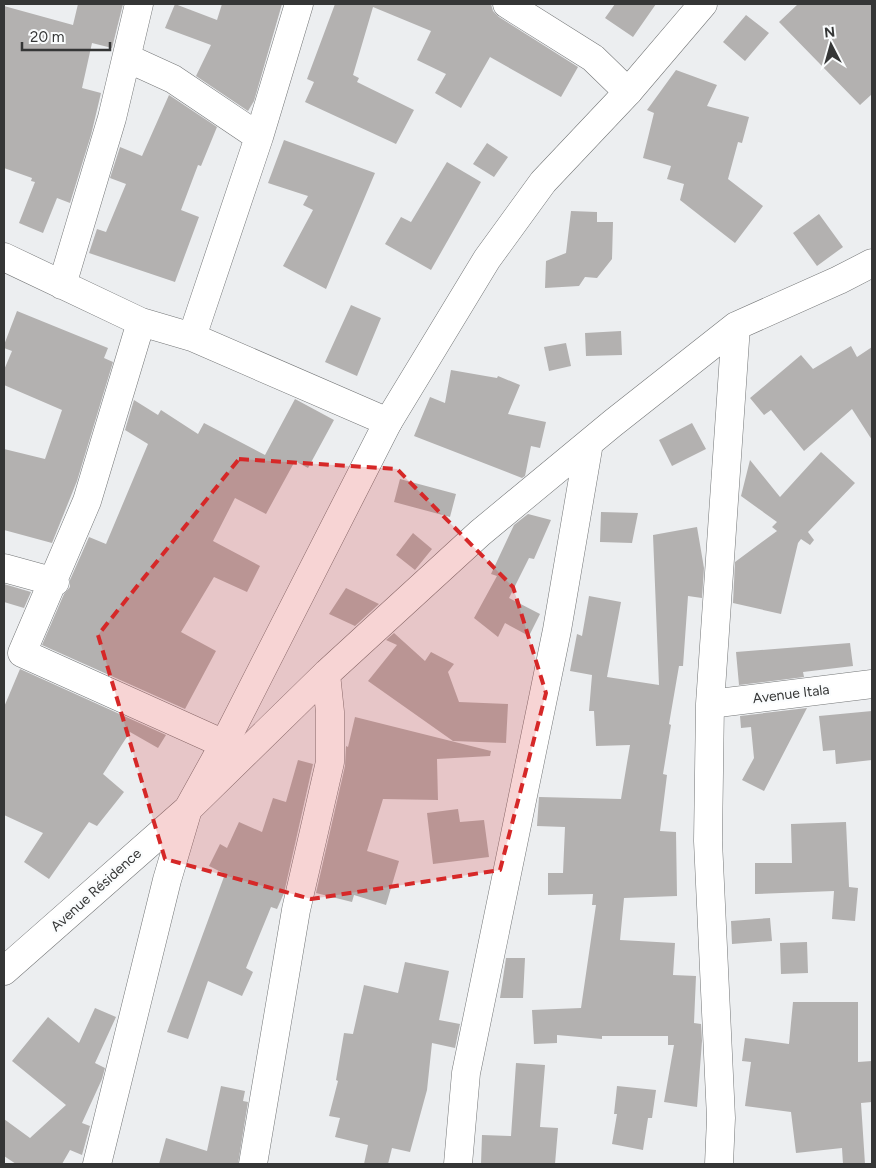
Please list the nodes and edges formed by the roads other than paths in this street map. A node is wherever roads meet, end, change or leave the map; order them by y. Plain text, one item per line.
1 (139, 4) edge
2 (299, 4) edge
3 (507, 4) edge
4 (703, 4) edge
5 (127, 58) junction
6 (628, 92) junction
7 (259, 137) junction
8 (4, 257) edge
9 (872, 263) edge
10 (62, 285) junction
11 (141, 322) junction
12 (736, 326) junction
13 (192, 338) junction
14 (388, 422) junction
15 (589, 443) junction
16 (4, 568) edge
17 (55, 582) junction
18 (326, 674) junction
19 (872, 684) edge
20 (710, 704) junction
21 (224, 744) junction
22 (188, 808) junction
23 (7, 965) edge
24 (96, 1164) edge
25 (253, 1164) edge
26 (458, 1164) edge
27 (719, 1164) edge

1 - 5 street
2 - 7 street
3 - 6 street
4 - 6 street
5 - 7 street
5 - 10 street
6 - 14 street
7 - 13 street
8 - 10 street
9 - 12 street, Avenue Résidence
10 - 11 street
11 - 13 street
11 - 17 street
12 - 15 street, Avenue Résidence
12 - 20 street
13 - 14 street
14 - 21 street
15 - 18 street, Avenue Résidence
15 - 26 street
16 - 17 street
17 - 21 street
18 - 22 street, Avenue Résidence
18 - 25 street
19 - 20 street, Avenue Itala
20 - 27 street
21 - 22 street
22 - 23 street, Avenue Résidence
22 - 24 street

